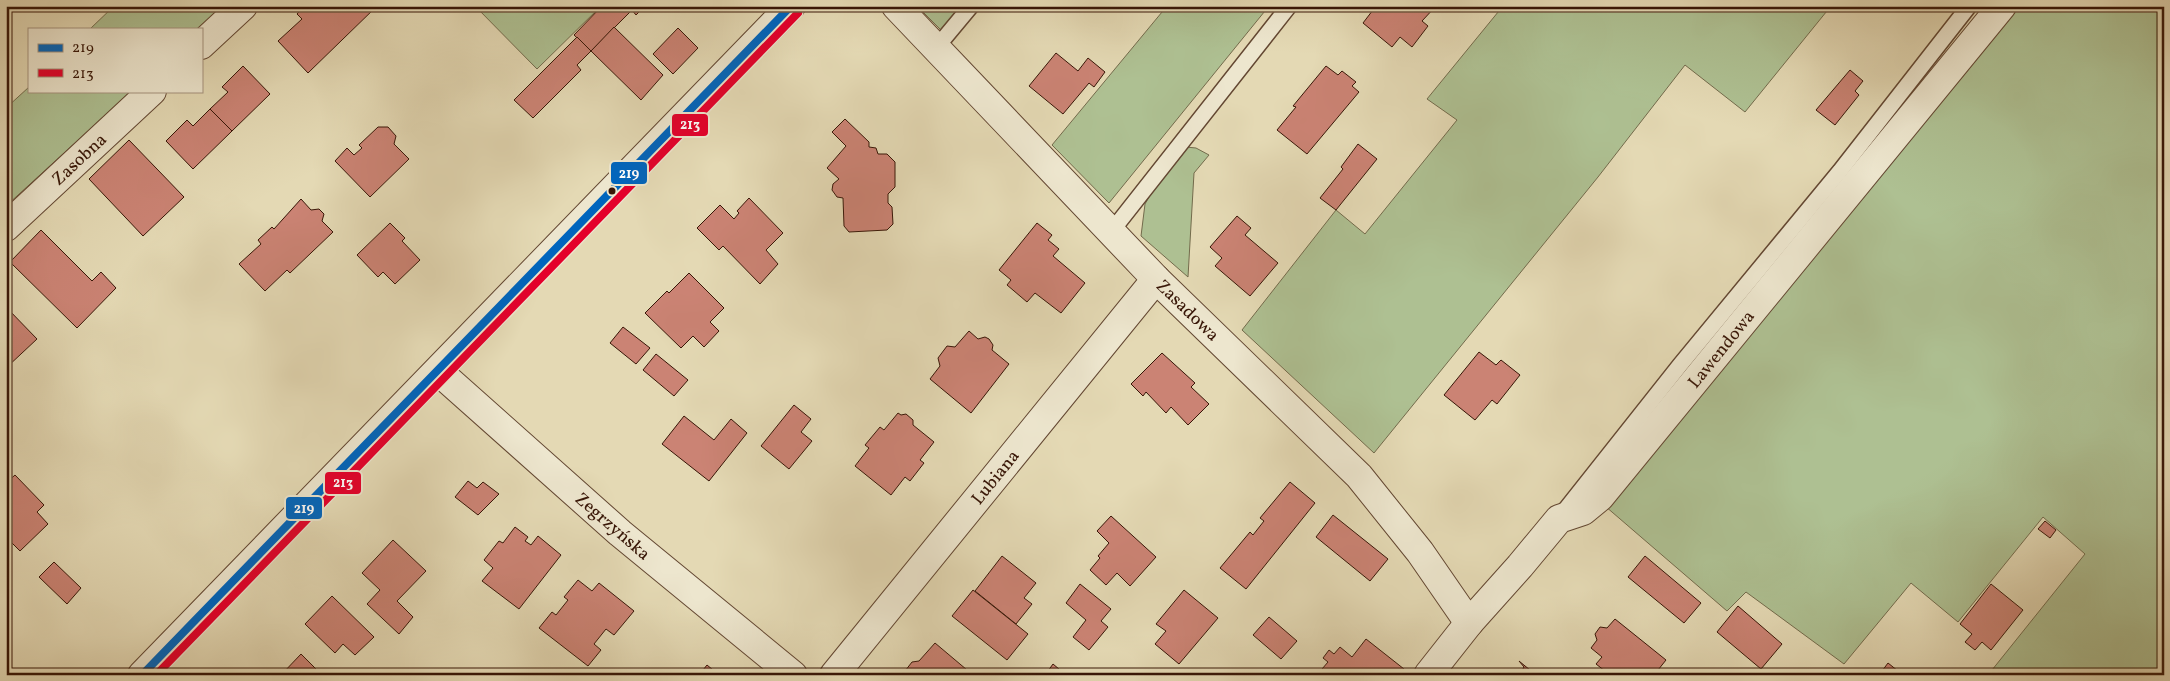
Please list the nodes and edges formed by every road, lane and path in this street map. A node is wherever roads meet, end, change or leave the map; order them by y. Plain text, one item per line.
1 (243, 6) edge
2 (790, 6) edge
3 (896, 6) edge
4 (972, 6) edge
5 (1289, 6) edge
6 (1969, 6) edge
7 (2002, 6) edge
8 (202, 45) edge
9 (936, 48) junction
10 (151, 92) edge
11 (6, 227) edge
12 (1111, 232) junction
13 (1156, 279) junction
14 (438, 371) junction
15 (1559, 519) junction
16 (1469, 623) junction
17 (142, 675) edge
18 (794, 675) edge
19 (834, 675) edge
20 (1428, 675) edge

1 - 8 street
2 - 14 street
3 - 9 street, Zasadowa
4 - 9 lane
5 - 12 lane
6 - 15 lane
7 - 15 street, Lawendowa
9 - 12 street, Zasadowa
10 - 11 street, Zasobna
12 - 13 street, Zasadowa
13 - 16 street, Zasadowa
13 - 19 street, Lubiana
14 - 17 street
14 - 18 street, Zegrzyńska
15 - 16 street
16 - 20 street

